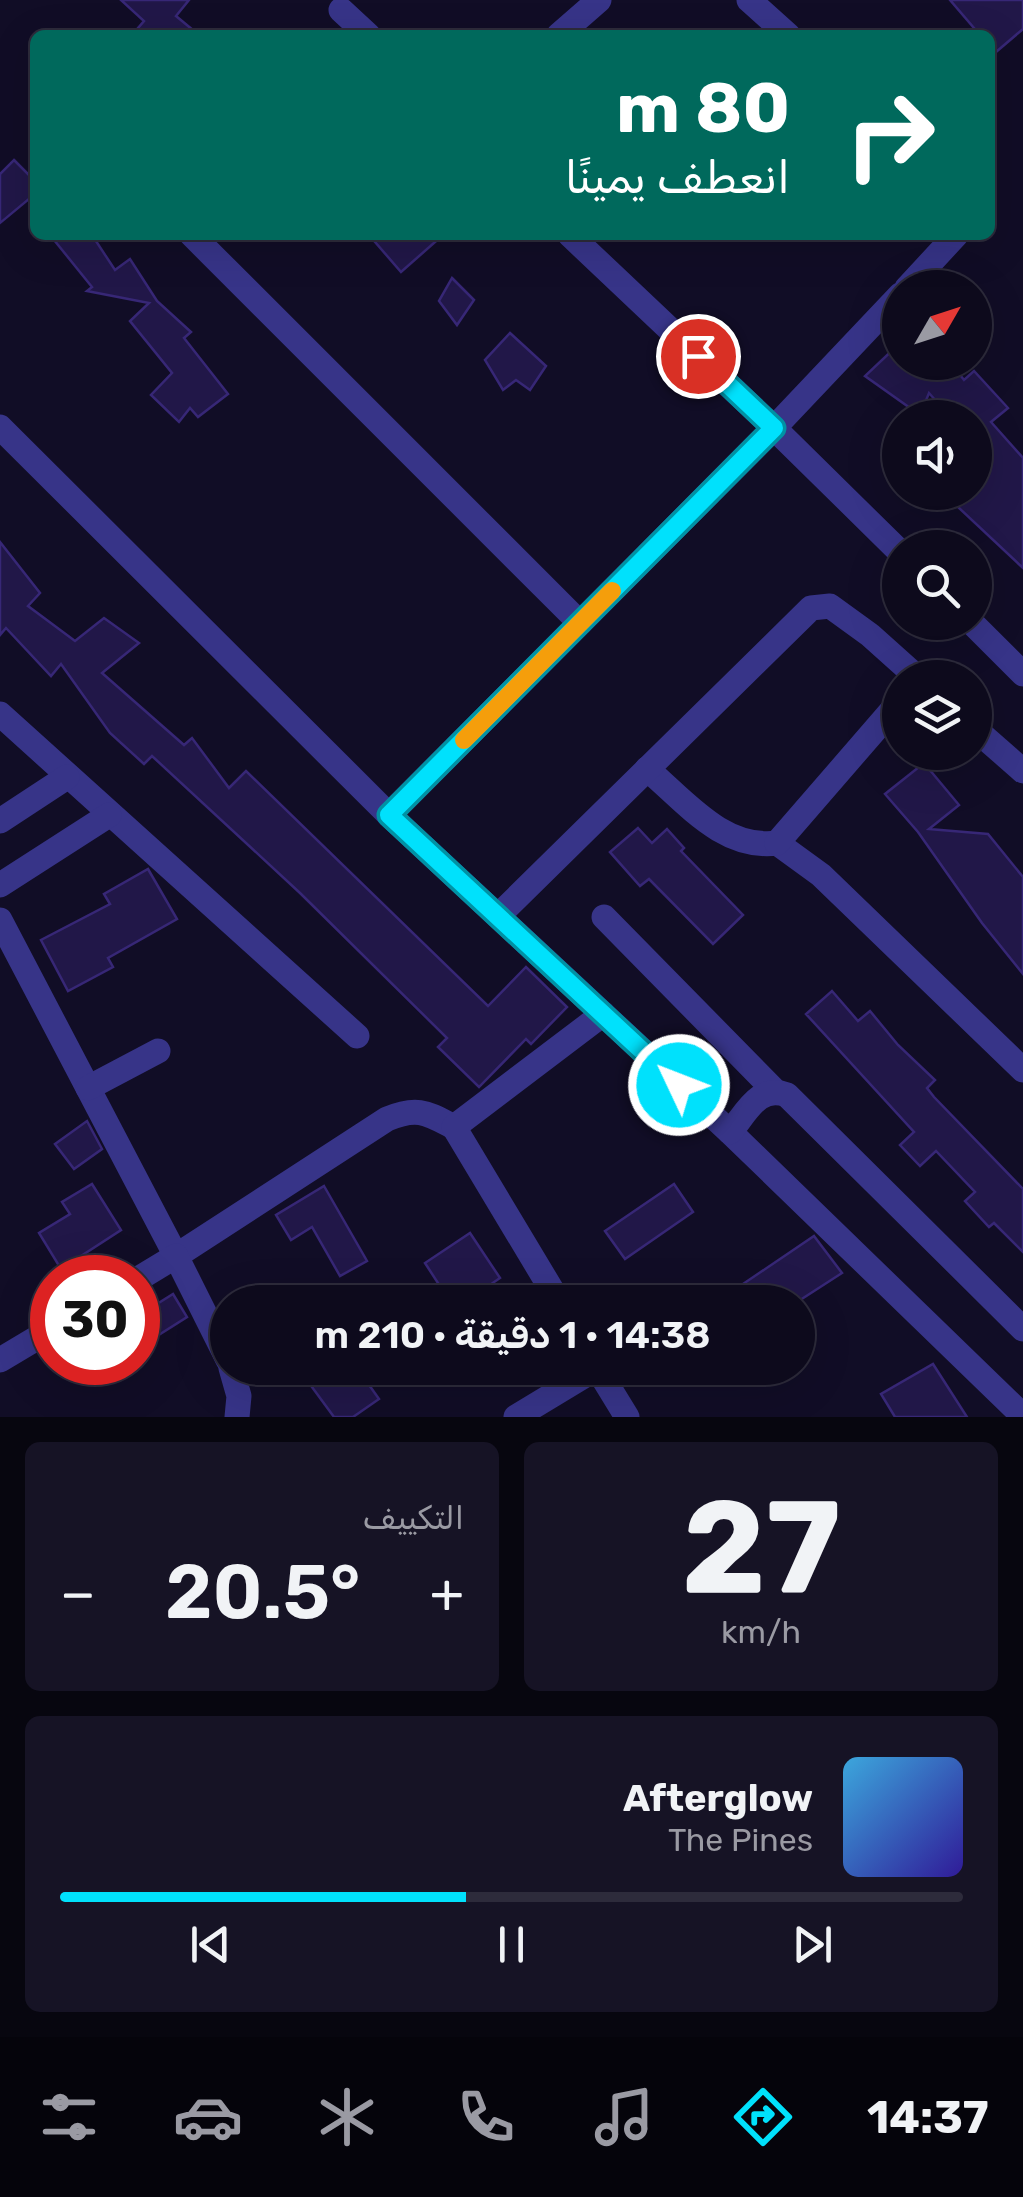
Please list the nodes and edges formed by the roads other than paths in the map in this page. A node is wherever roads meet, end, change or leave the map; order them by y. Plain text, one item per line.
1 (598, 0) edge
2 (749, 0) edge
3 (341, 10) dead end
4 (363, 30) edge
5 (565, 30) edge
6 (782, 30) edge
7 (197, 240) edge
8 (575, 240) edge
9 (951, 240) edge
10 (924, 270) edge
11 (882, 314) edge
12 (0, 427) edge
13 (774, 428) junction
14 (882, 534) edge
15 (580, 623) junction
16 (989, 640) edge
17 (898, 660) edge
18 (1023, 674) edge
19 (0, 714) edge
20 (882, 721) edge
21 (992, 744) edge
22 (648, 770) junction
23 (1023, 772) edge
24 (67, 777) junction
25 (108, 815) junction
26 (389, 815) junction
27 (0, 821) edge
28 (777, 843) junction
29 (0, 885) edge
30 (498, 916) junction
31 (604, 917) dead end
32 (0, 920) edge
33 (603, 1014) junction
34 (357, 1036) dead end
35 (158, 1051) dead end
36 (1023, 1070) edge
37 (88, 1088) junction
38 (774, 1090) junction
39 (454, 1127) junction
40 (730, 1132) junction
41 (176, 1256) junction
42 (160, 1266) edge
43 (549, 1285) edge
44 (210, 1324) edge
45 (1023, 1330) edge
46 (30, 1342) edge
47 (0, 1360) edge
48 (238, 1385) edge
49 (1023, 1416) edge
50 (237, 1417) edge
51 (516, 1417) edge
52 (627, 1417) edge

1 - 5 street
2 - 6 street
3 - 4 street
7 - 15 street
8 - 13 street
9 - 10 street
11 - 13 street
12 - 26 street
13 - 14 street
13 - 15 street
15 - 26 street
16 - 18 street
17 - 22 street
19 - 24 street
20 - 28 street
21 - 23 street
22 - 28 street
22 - 30 street
24 - 25 street
24 - 27 street
25 - 29 street
25 - 34 street
26 - 30 street
28 - 36 street
30 - 33 street
31 - 38 street
32 - 37 street
33 - 39 street
33 - 40 street
35 - 37 street
37 - 41 street
38 - 40 street
38 - 45 street
39 - 41 street
39 - 43 street
40 - 49 street
41 - 42 street
41 - 44 street
46 - 47 street
48 - 50 street
51 - 52 street

